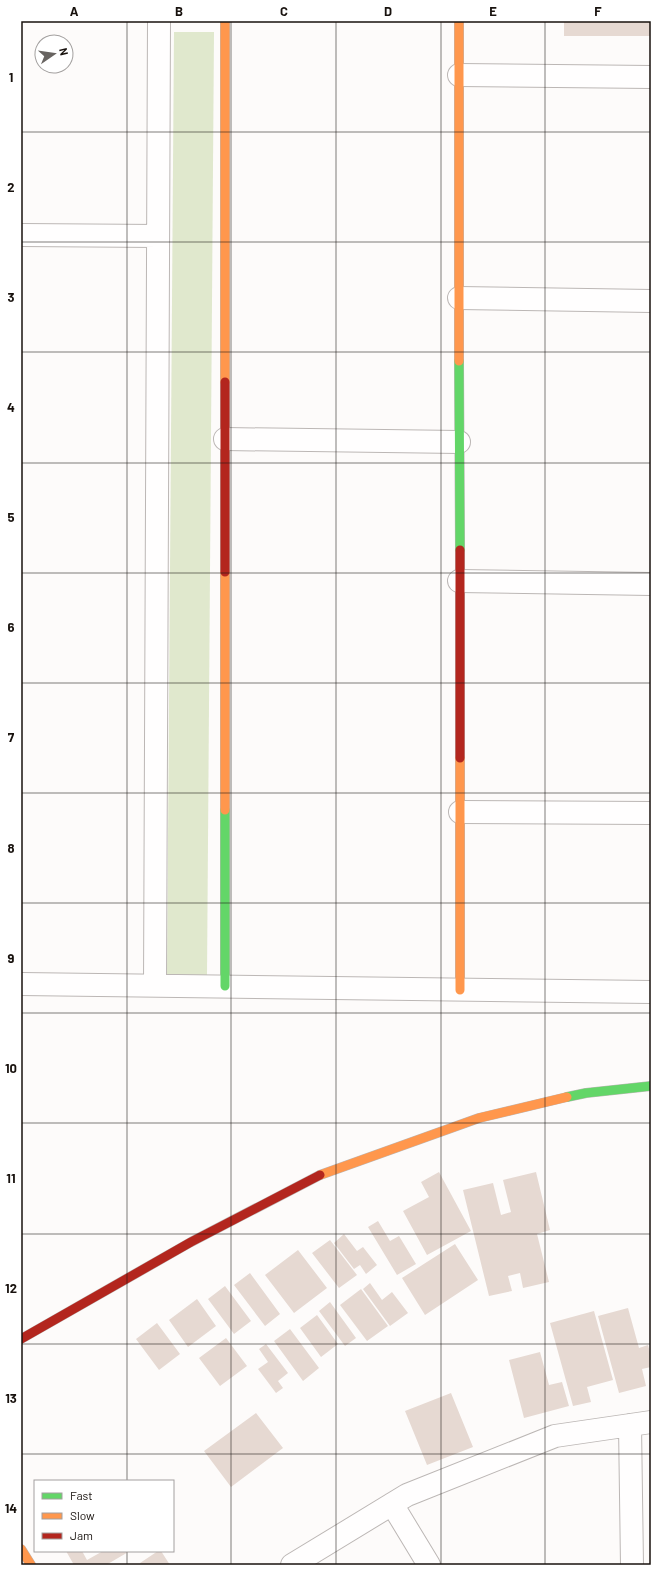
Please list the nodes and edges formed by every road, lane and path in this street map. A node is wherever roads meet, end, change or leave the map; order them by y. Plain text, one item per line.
1 (159, 21) edge
2 (225, 21) edge
3 (459, 21) edge
4 (459, 75) junction
5 (651, 77) edge
6 (21, 235) edge
7 (158, 236) junction
8 (459, 298) junction
9 (651, 301) edge
10 (225, 438) junction
11 (459, 442) junction
12 (459, 581) junction
13 (651, 584) edge
14 (460, 812) junction
15 (651, 813) edge
16 (21, 984) edge
17 (155, 985) junction
18 (225, 986) junction
19 (460, 990) junction
20 (651, 992) edge
21 (651, 1086) edge
22 (21, 1339) edge
23 (641, 1424) edge
24 (392, 1504) junction
25 (21, 1549) edge
26 (31, 1565) edge
27 (292, 1565) edge
28 (429, 1565) edge
29 (632, 1565) edge

1 - 7 street
2 - 10 street
3 - 4 street
4 - 5 street
4 - 8 street
6 - 7 street
7 - 17 street
8 - 9 street
8 - 11 street
10 - 11 street
10 - 18 street
11 - 12 street
12 - 13 street
12 - 14 street
14 - 15 street
14 - 19 street
16 - 17 street
17 - 18 street
18 - 19 street
19 - 20 street
21 - 22 street
23 - 24 street
23 - 29 street
24 - 27 street
24 - 28 street
25 - 26 street

